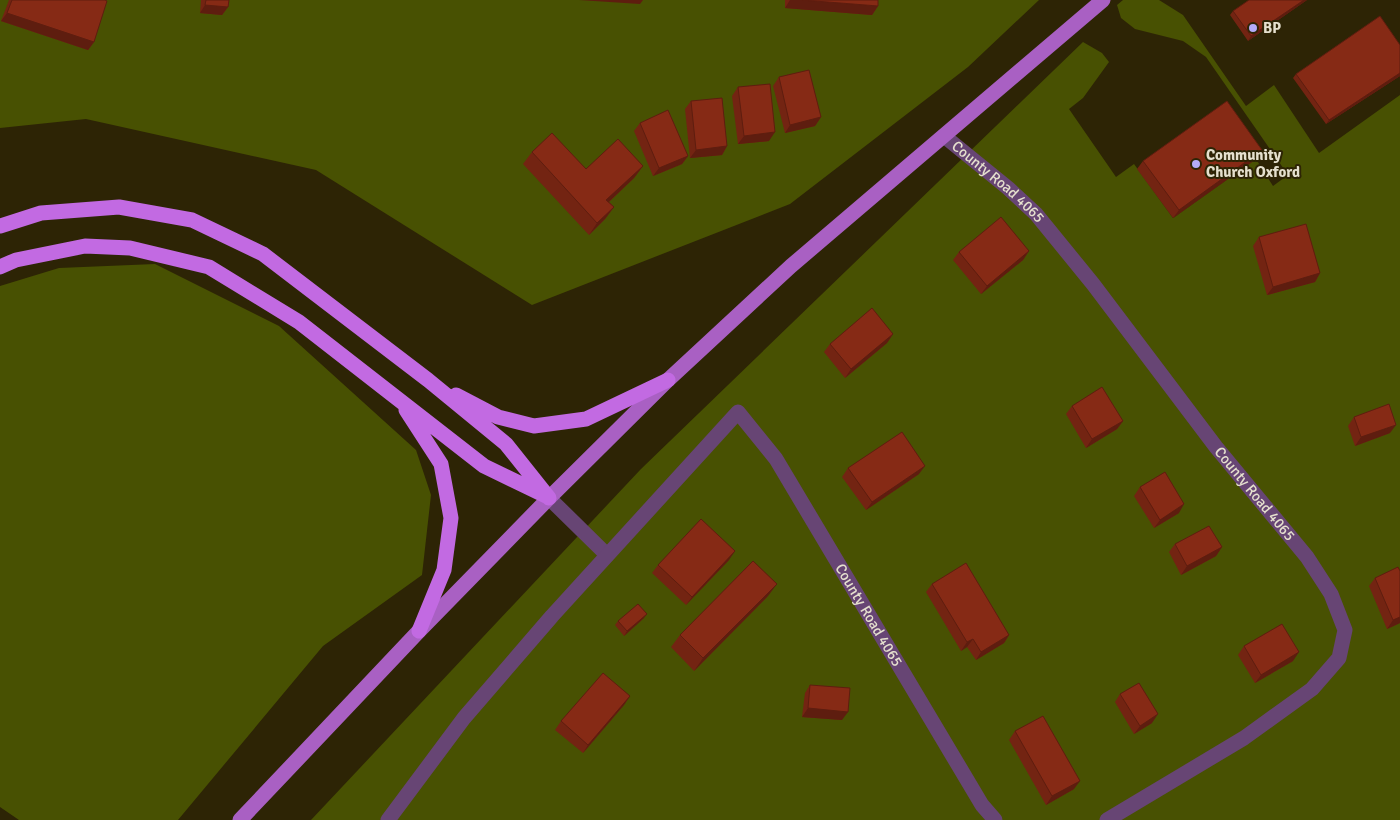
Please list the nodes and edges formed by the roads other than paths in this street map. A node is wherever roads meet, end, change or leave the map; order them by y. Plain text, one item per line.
1 (1103, 0) edge
2 (944, 136) junction
3 (0, 226) edge
4 (0, 267) edge
5 (428, 380) junction
6 (668, 380) junction
7 (400, 401) junction
8 (549, 498) junction
9 (606, 555) junction
10 (419, 631) junction
11 (240, 820) edge
12 (388, 820) edge
13 (995, 820) edge
14 (1107, 820) edge

1 - 2 main road
2 - 6 main road
2 - 14 street, County Road 4065
3 - 5 highway
4 - 7 highway
5 - 6 highway
5 - 8 highway
6 - 8 main road
7 - 8 highway
7 - 10 highway
8 - 9 street
8 - 10 main road
9 - 12 street
9 - 13 street, County Road 4065
10 - 11 main road

